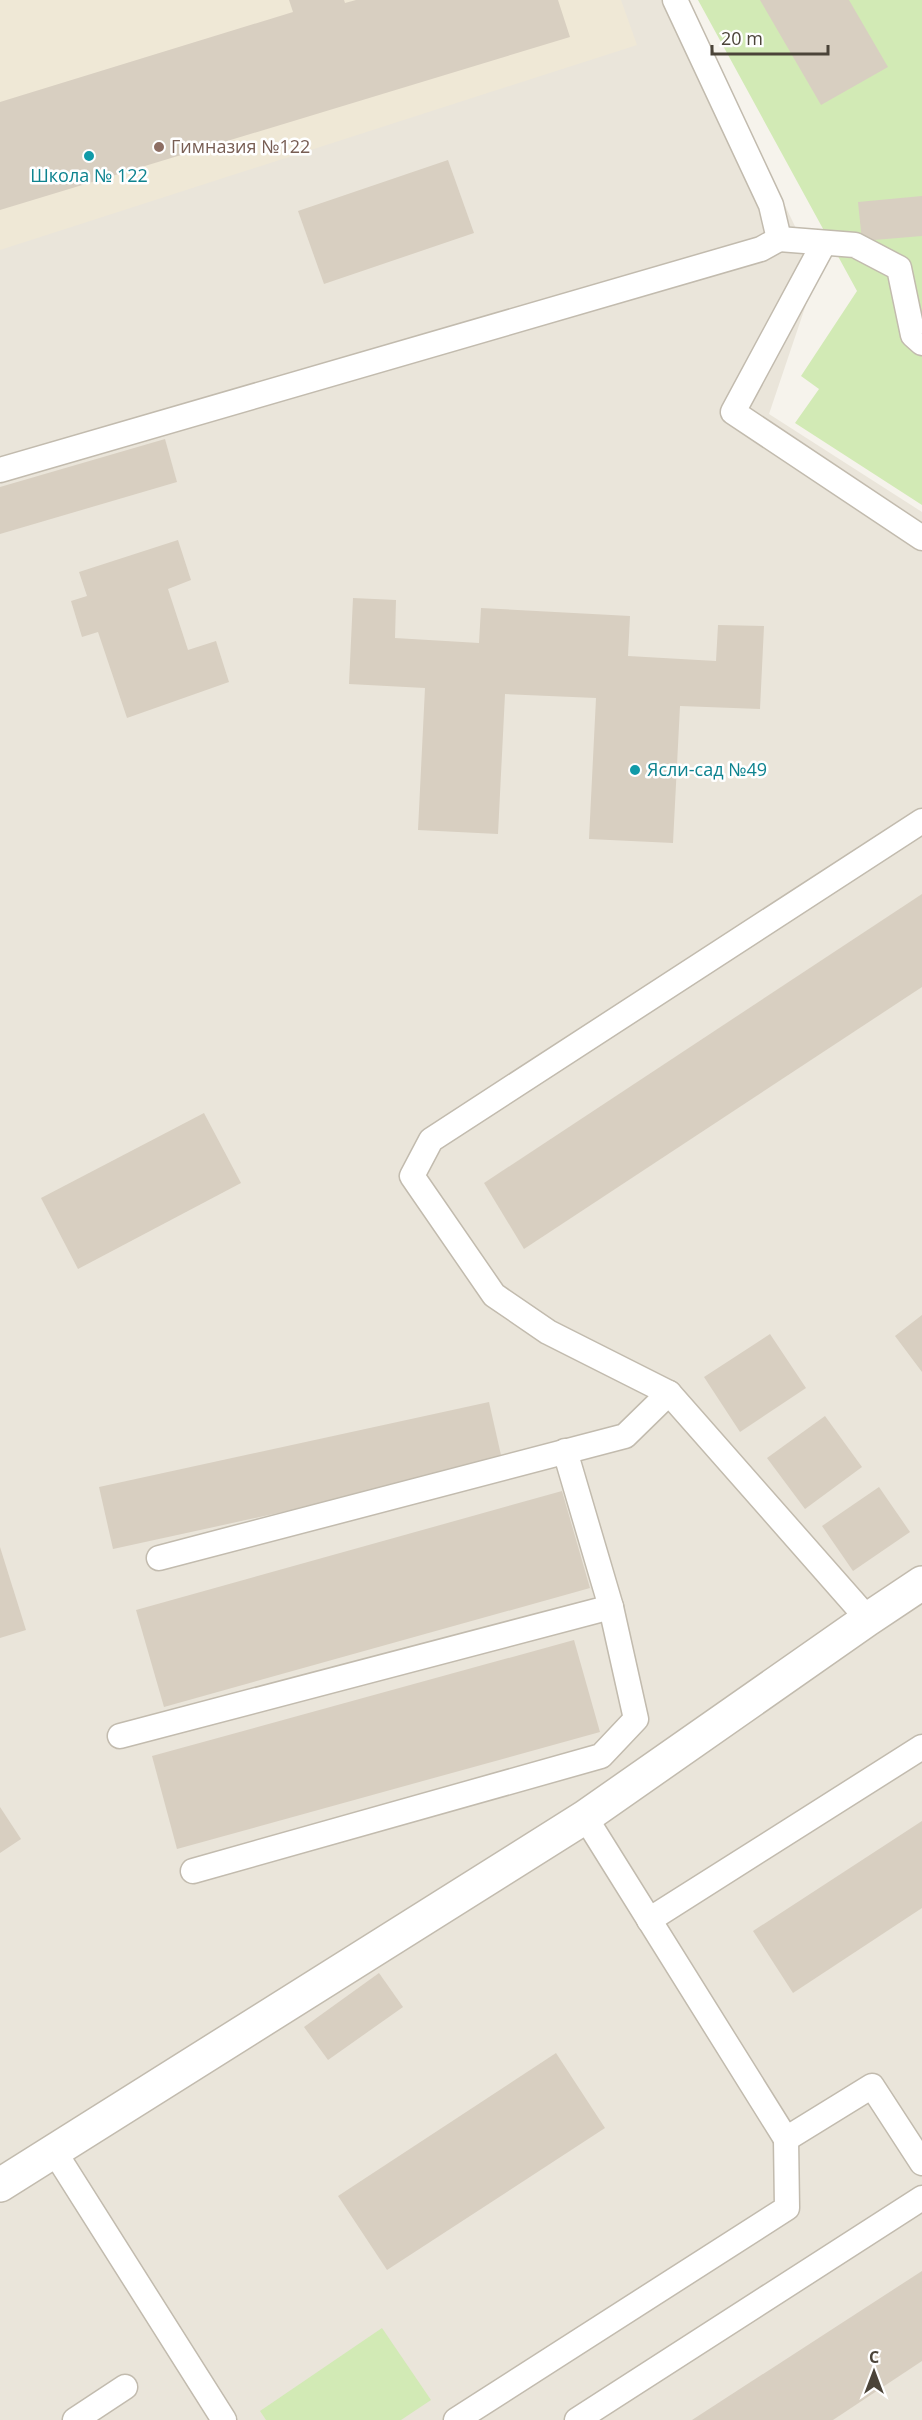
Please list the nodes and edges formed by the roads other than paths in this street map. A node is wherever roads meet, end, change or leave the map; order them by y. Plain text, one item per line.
1 (675, 0) edge
2 (779, 239) junction
3 (824, 243) junction
4 (922, 343) edge
5 (0, 470) edge
6 (922, 538) edge
7 (922, 821) edge
8 (669, 1393) junction
9 (565, 1451) junction
10 (159, 1558) dead end
11 (922, 1583) edge
12 (611, 1607) junction
13 (868, 1618) junction
14 (120, 1736) dead end
15 (922, 1747) edge
16 (585, 1817) junction
17 (193, 1870) dead end
18 (650, 1920) junction
19 (786, 2139) junction
20 (54, 2151) junction
21 (922, 2163) edge
22 (0, 2185) edge
23 (922, 2198) edge
24 (125, 2387) dead end
25 (75, 2420) edge
26 (224, 2420) edge
27 (456, 2420) edge
28 (577, 2420) edge

1 - 2 lane
2 - 3 lane
2 - 5 lane
3 - 4 lane
3 - 6 lane
7 - 8 lane
8 - 9 lane
8 - 13 lane
9 - 10 lane
9 - 12 lane
11 - 13 street
12 - 14 lane
12 - 17 lane
13 - 16 street
15 - 18 lane
16 - 18 lane
16 - 20 street
18 - 19 lane
19 - 21 lane
19 - 27 lane
20 - 22 street
20 - 26 lane
23 - 28 lane
24 - 25 lane

